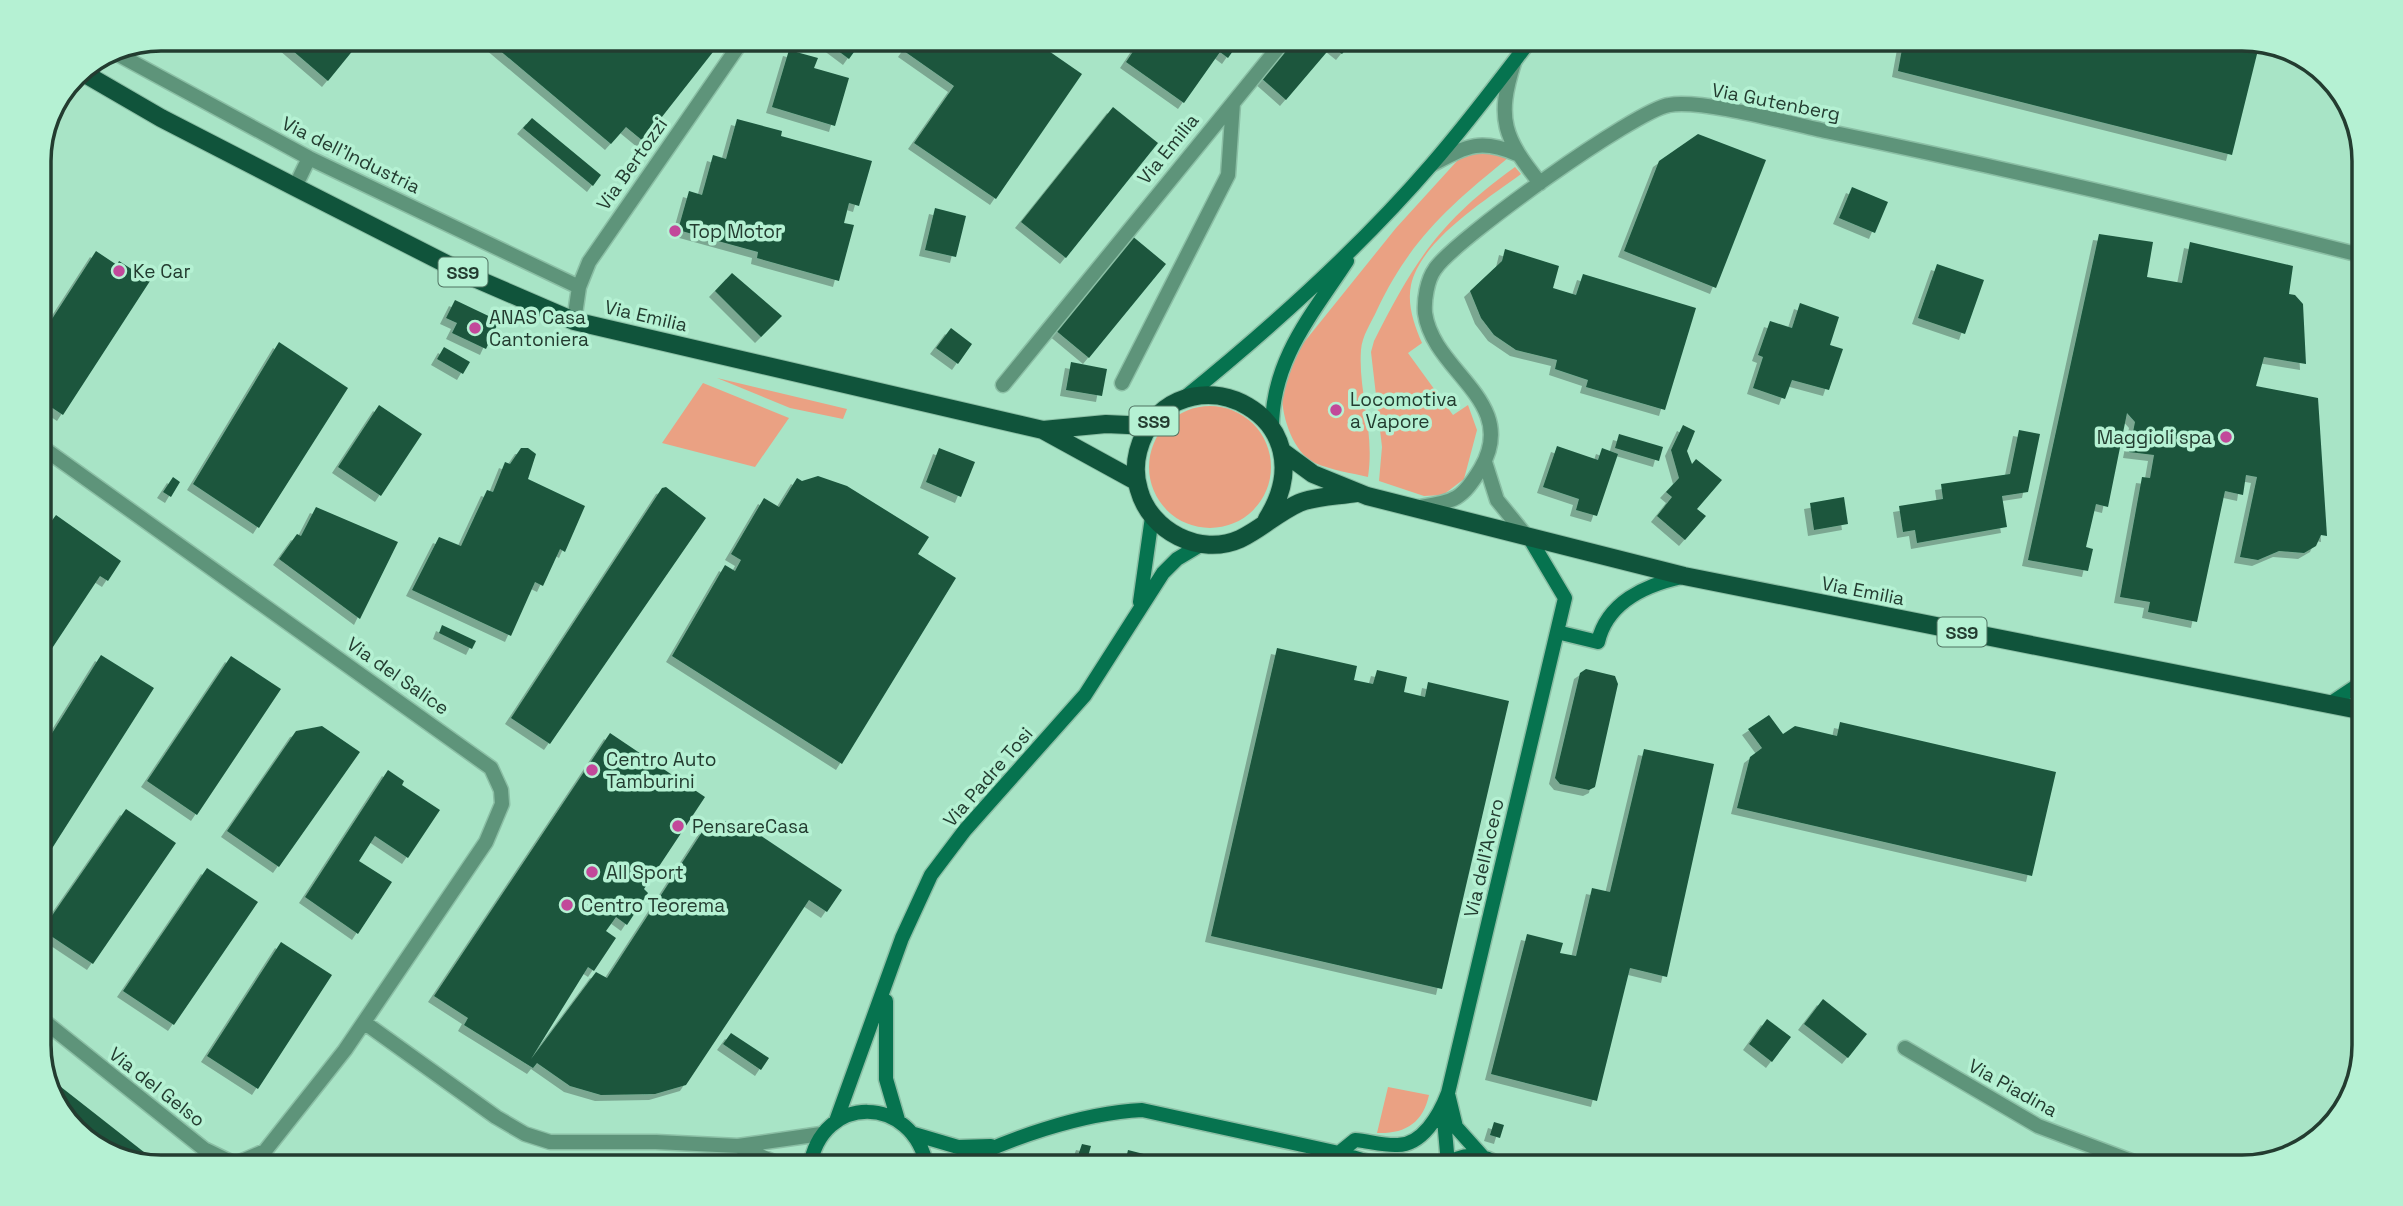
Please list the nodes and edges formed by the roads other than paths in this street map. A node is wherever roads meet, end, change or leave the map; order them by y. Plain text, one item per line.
1 (735, 51) edge
2 (1275, 51) edge
3 (1522, 51) edge
4 (124, 58) edge
5 (1514, 61) junction
6 (90, 77) edge
7 (1233, 103) junction
8 (1517, 154) junction
9 (309, 158) junction
10 (1433, 164) junction
11 (1540, 183) junction
12 (295, 187) junction
13 (1359, 243) junction
14 (2352, 253) edge
15 (579, 286) junction
16 (574, 321) junction
17 (1122, 383) dead end
18 (1003, 384) dead end
19 (1180, 401) junction
20 (1150, 426) junction
21 (1272, 428) junction
22 (1043, 430) junction
23 (1283, 452) junction
24 (51, 454) edge
25 (1485, 461) junction
26 (1136, 481) junction
27 (1358, 493) junction
28 (1415, 508) junction
29 (1152, 517) junction
30 (1267, 519) junction
31 (1530, 539) junction
32 (1202, 544) junction
33 (1684, 576) junction
34 (1139, 606) junction
35 (1557, 632) junction
36 (2352, 689) edge
37 (2328, 705) junction
38 (2352, 709) edge
39 (886, 986) junction
40 (365, 1023) junction
41 (51, 1027) edge
42 (1905, 1048) dead end
43 (1446, 1100) junction
44 (898, 1120) junction
45 (836, 1121) junction
46 (821, 1134) junction
47 (914, 1134) junction
48 (738, 1146) junction
49 (996, 1146) junction
50 (1339, 1153) junction
51 (216, 1155) edge
52 (256, 1155) edge
53 (758, 1155) edge
54 (812, 1155) edge
55 (924, 1155) edge
56 (978, 1155) edge
57 (1346, 1155) edge
58 (1446, 1155) edge
59 (1481, 1155) edge
60 (2115, 1155) edge

1 - 15 street, Via Bertozzi
2 - 7 street, Via Emilia
3 - 5 main road
4 - 9 street, Via dell'Industria
5 - 8 street
5 - 10 main road
6 - 12 main road, Via Emilia / SS9
7 - 17 street, Via Emilia
7 - 18 street, Via Emilia
8 - 10 street
8 - 11 street
9 - 12 street
9 - 15 street, Via dell'Industria
10 - 13 main road
11 - 14 street, Via Gutenberg
11 - 25 street, Via Gutenberg
12 - 16 main road, Via Emilia / SS9
13 - 19 main road
13 - 21 main road
15 - 16 street, Via Bertozzi
16 - 22 main road, Via Emilia / SS9
19 - 20 main road, SS9
19 - 21 main road, Via Emilia / SS9
20 - 22 main road, Via Emilia / SS9
20 - 26 main road, SS9
21 - 23 main road, Via Emilia / SS9
22 - 26 main road, Via Emilia / SS9
23 - 27 main road, Via Emilia / SS9
23 - 30 main road, Via Emilia / SS9
24 - 40 street, Via del Salice
25 - 28 street, Via Gutenberg
25 - 31 street
26 - 29 main road, Via Emilia / SS9
27 - 28 main road, Via Emilia / SS9
27 - 30 main road, Via Emilia / SS9
28 - 31 main road, Via Emilia / SS9
29 - 32 main road, Via Emilia / SS9
29 - 34 main road, Via Padre Tosi
30 - 32 main road, Via Emilia / SS9
31 - 33 main road, Via Emilia / SS9
31 - 35 main road, Via dell'Acero
32 - 34 main road, Via Padre Tosi
33 - 35 main road
33 - 37 main road, Via Emilia / SS9
34 - 39 main road, Via Padre Tosi
35 - 43 main road, Via dell'Acero
36 - 37 main road
37 - 38 main road, Via Emilia / SS9
39 - 44 main road, Via Padre Tosi
39 - 45 main road, Via Padre Tosi
40 - 48 street
40 - 52 street, Via del Gelso
41 - 51 street, Via del Gelso
42 - 60 street, Via Piadina
43 - 50 main road, Via dell'Acero
43 - 58 main road, Via dell'Acero
43 - 59 main road, Via dell'Acero
44 - 45 main road, Via Padre Tosi
44 - 47 main road, Via Padre Tosi
45 - 46 main road, Via Padre Tosi
46 - 48 street
46 - 54 main road
47 - 49 main road, Via Padre Tosi
47 - 55 main road, Via Padre Tosi
48 - 53 street
49 - 50 main road, Via Padre Tosi
49 - 56 main road, Via Padre Tosi
50 - 57 main road, Via Padre Tosi

